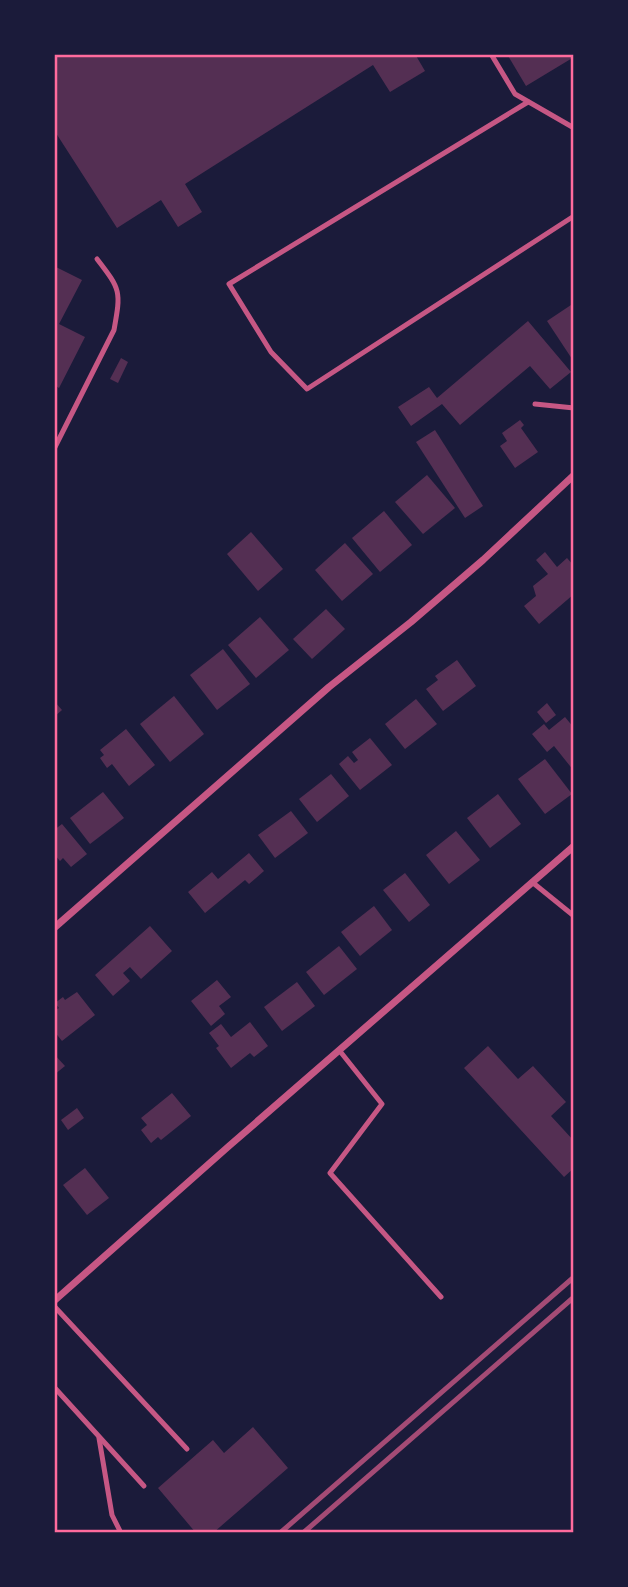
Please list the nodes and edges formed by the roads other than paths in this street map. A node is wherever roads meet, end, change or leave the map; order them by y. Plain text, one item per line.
1 (491, 54) edge
2 (528, 102) junction
3 (574, 128) edge
4 (574, 216) edge
5 (97, 259) dead end
6 (535, 404) dead end
7 (574, 408) edge
8 (54, 449) edge
9 (574, 475) edge
10 (574, 846) edge
11 (532, 882) junction
12 (574, 916) edge
13 (54, 928) edge
14 (339, 1050) junction
15 (441, 1297) dead end
16 (54, 1301) edge
17 (54, 1306) edge
18 (54, 1387) edge
19 (98, 1435) junction
20 (187, 1449) dead end
21 (144, 1486) dead end
22 (121, 1533) edge

1 - 2 lane
2 - 3 lane
2 - 4 lane
5 - 8 lane
6 - 7 lane
9 - 13 street
10 - 11 street
11 - 12 lane
11 - 14 street
14 - 15 lane
14 - 16 street
17 - 20 lane
18 - 19 lane
19 - 21 lane
19 - 22 lane

